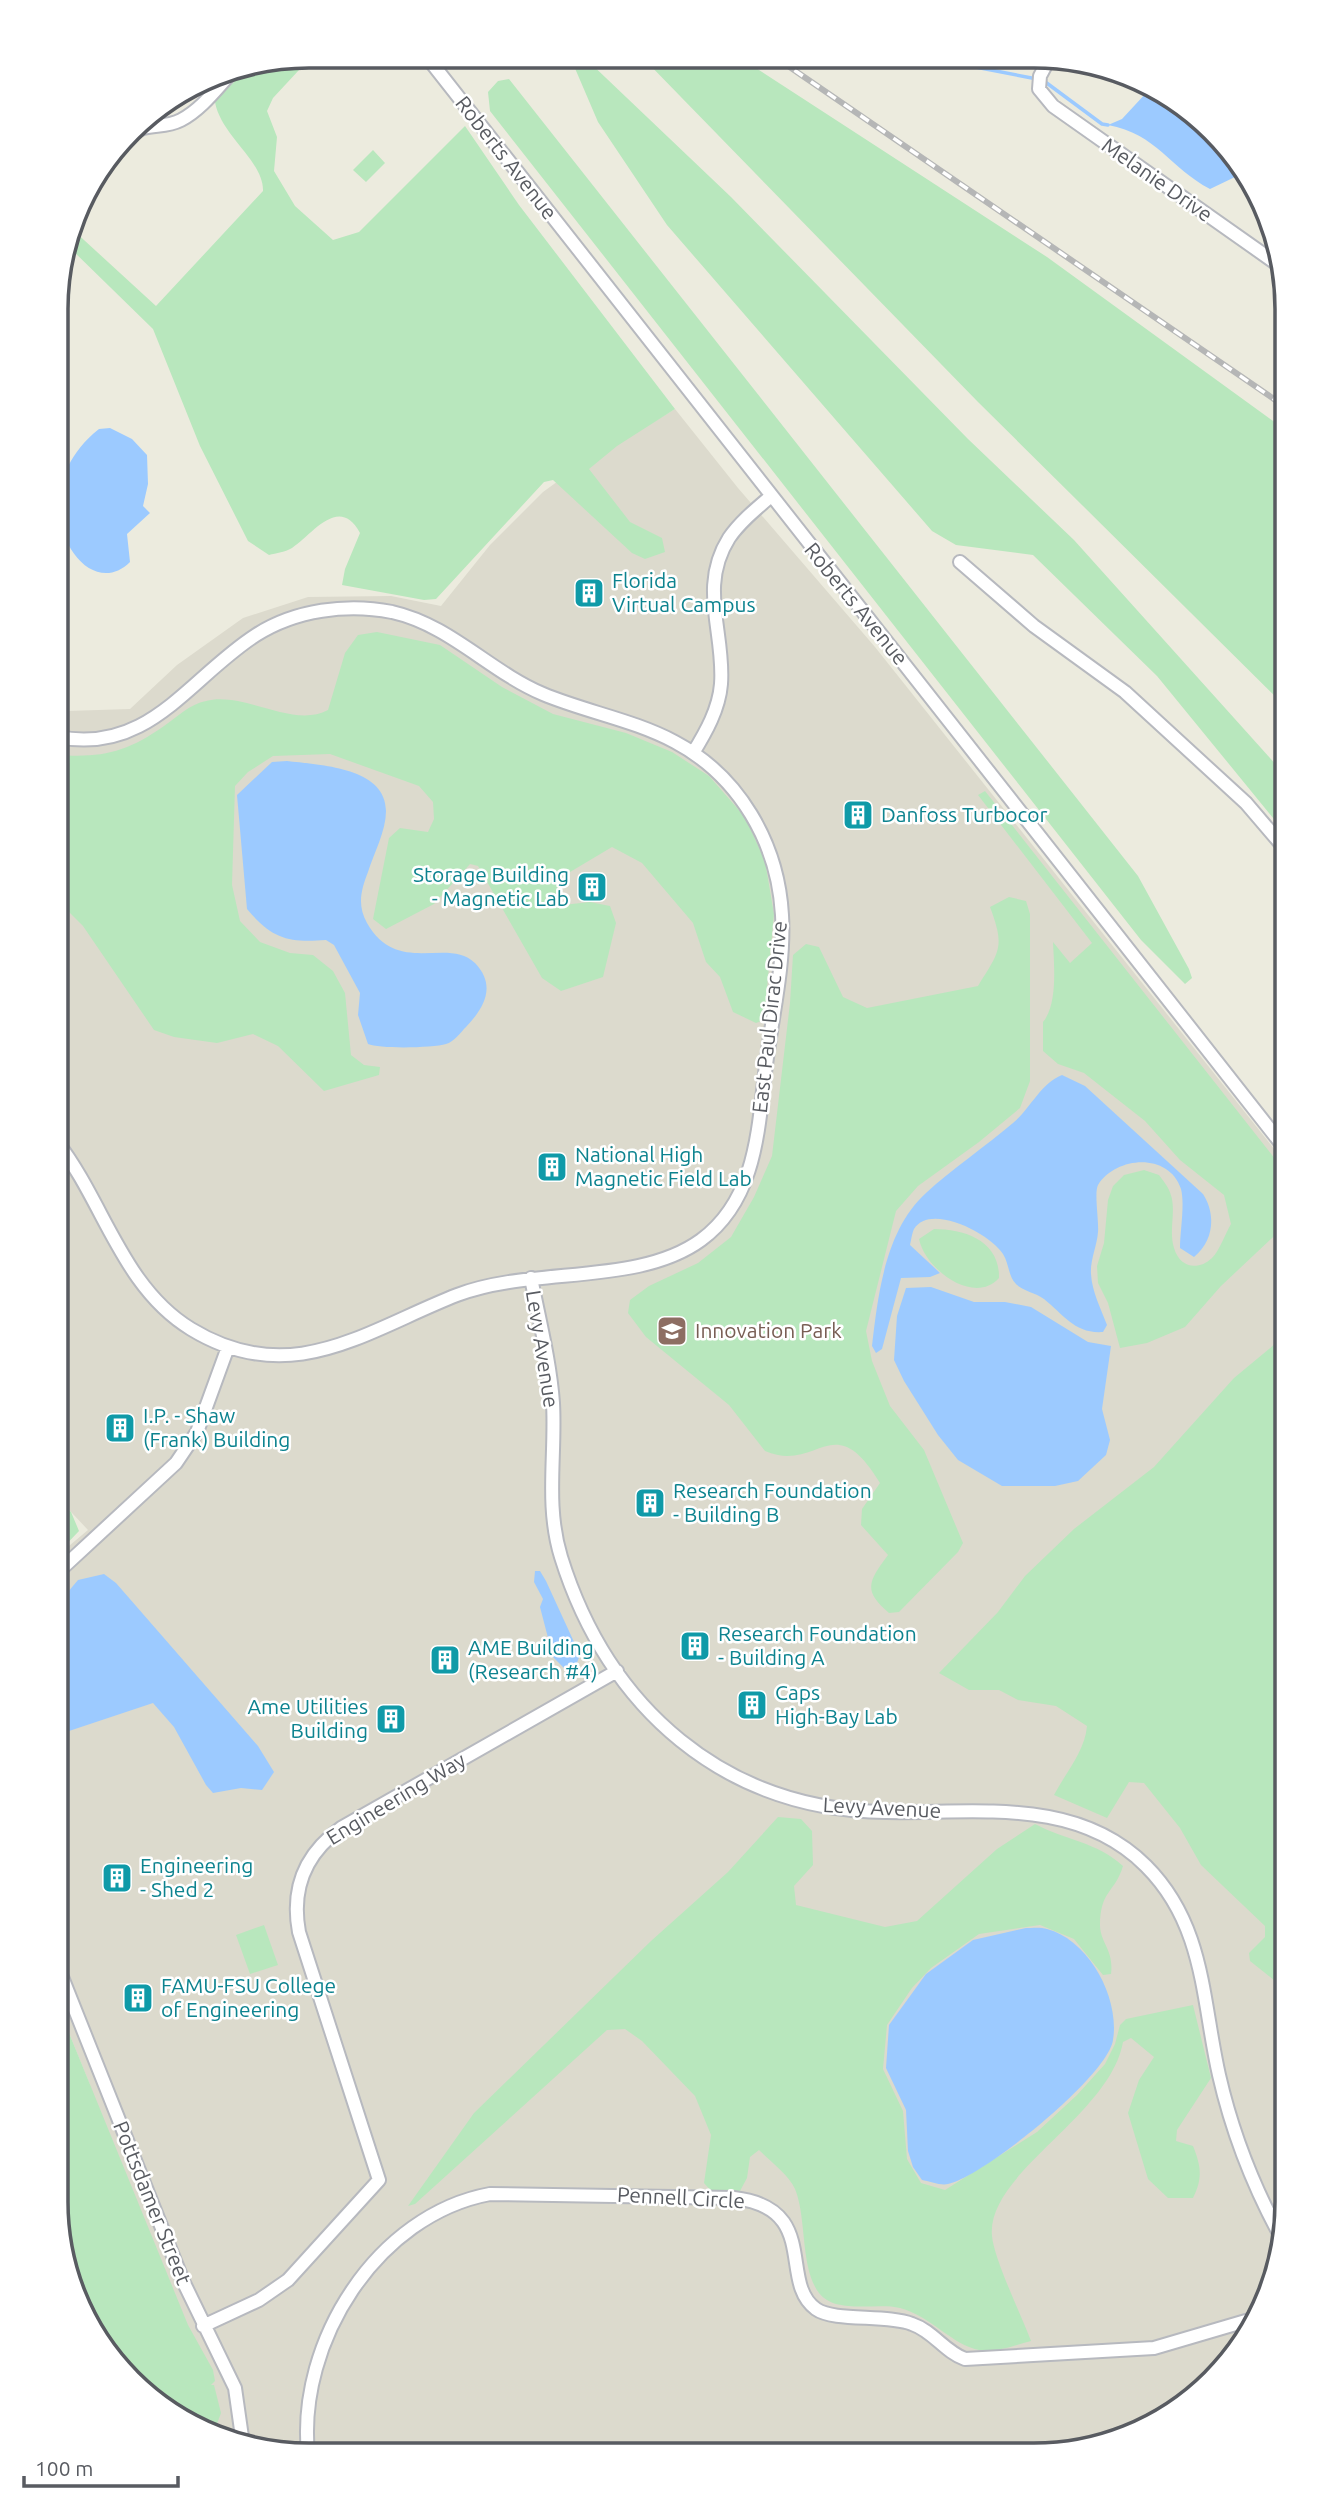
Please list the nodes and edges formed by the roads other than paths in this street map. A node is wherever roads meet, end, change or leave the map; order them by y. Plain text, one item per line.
1 (436, 69) edge
2 (1045, 69) edge
3 (218, 87) edge
4 (155, 124) edge
5 (1269, 258) edge
6 (770, 496) junction
7 (960, 562) dead end
8 (68, 738) edge
9 (693, 753) junction
10 (1275, 837) edge
11 (1275, 1135) edge
12 (68, 1158) edge
13 (530, 1278) junction
14 (228, 1347) junction
15 (68, 1563) edge
16 (617, 1671) junction
17 (68, 1992) edge
18 (1273, 2221) edge
19 (1242, 2322) edge
20 (203, 2326) junction
21 (241, 2433) edge
22 (307, 2443) edge

1 - 6 street, Roberts Avenue
2 - 5 street, Melanie Drive
3 - 4 street
6 - 9 street
6 - 11 street, Roberts Avenue
7 - 10 street
8 - 9 street, East Paul Dirac Drive
9 - 13 street, East Paul Dirac Drive
12 - 14 street, East Paul Dirac Drive
13 - 14 street, East Paul Dirac Drive
13 - 16 street, Levy Avenue
14 - 15 street
16 - 18 street, Levy Avenue
16 - 20 street, Engineering Way
17 - 20 street, Pottsdamer Street
19 - 22 street, Pennell Circle
20 - 21 street, Pottsdamer Street

